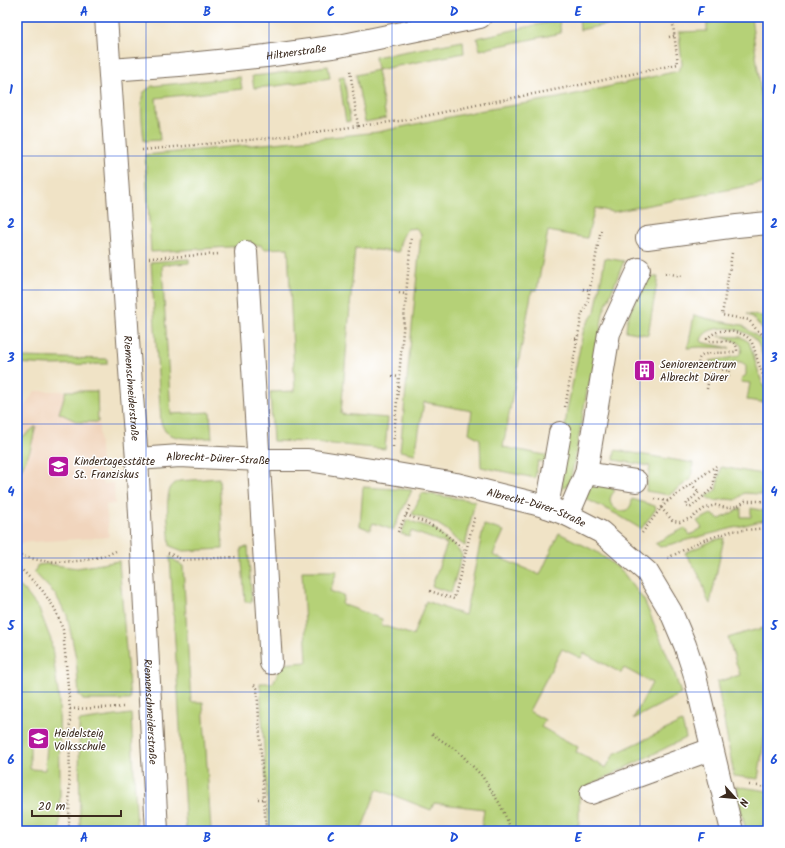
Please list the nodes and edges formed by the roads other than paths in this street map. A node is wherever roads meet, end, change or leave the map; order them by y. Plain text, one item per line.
1 (106, 17) edge
2 (480, 17) edge
3 (110, 70) junction
4 (768, 222) edge
5 (647, 238) dead end
6 (246, 252) dead end
7 (638, 268) dead end
8 (560, 433) dead end
9 (137, 459) junction
10 (259, 460) junction
11 (586, 473) junction
12 (636, 481) dead end
13 (546, 507) junction
14 (568, 515) junction
15 (271, 663) dead end
16 (712, 749) junction
17 (591, 793) dead end
18 (157, 831) edge
19 (732, 831) edge

1 - 3 street, Riemenschneiderstraße
2 - 3 street, Hiltnerstraße
3 - 9 street, Riemenschneiderstraße
4 - 5 street
6 - 10 street
7 - 11 street
8 - 13 street
9 - 10 street, Albrecht-Dürer-Straße
9 - 18 street, Riemenschneiderstraße
10 - 13 street, Albrecht-Dürer-Straße
10 - 15 street
11 - 12 street
11 - 14 street
13 - 14 street, Albrecht-Dürer-Straße
14 - 16 street, Albrecht-Dürer-Straße
16 - 17 street
16 - 19 street, Albrecht-Dürer-Straße

